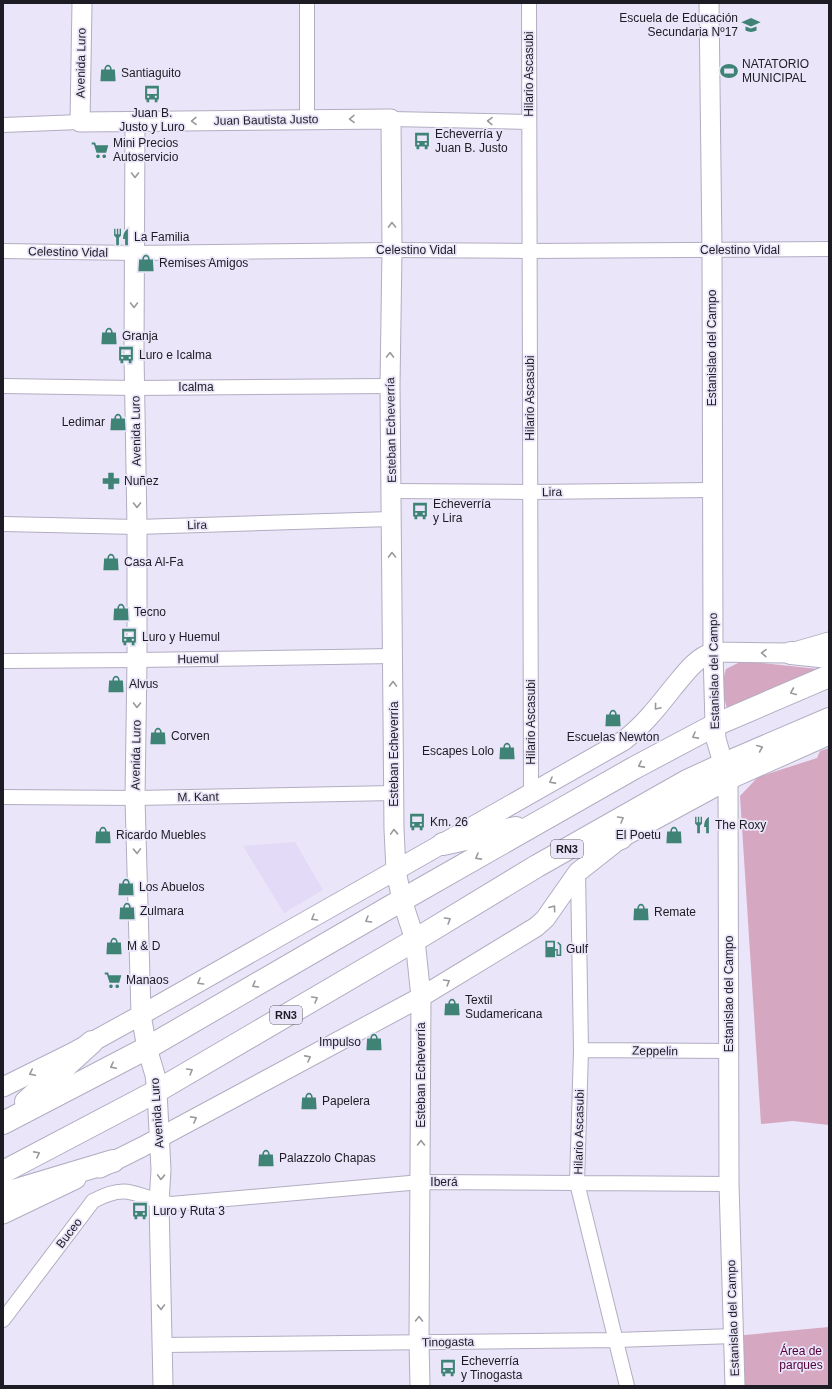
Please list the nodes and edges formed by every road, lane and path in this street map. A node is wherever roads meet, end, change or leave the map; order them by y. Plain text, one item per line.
1 (82, 3) edge
2 (307, 3) edge
3 (529, 3) edge
4 (709, 3) edge
5 (391, 119) junction
6 (307, 120) junction
7 (80, 122) junction
8 (135, 122) junction
9 (529, 122) junction
10 (3, 125) edge
11 (829, 249) edge
12 (392, 250) junction
13 (712, 250) junction
14 (3, 251) edge
15 (530, 251) junction
16 (135, 253) junction
17 (3, 386) edge
18 (390, 386) junction
19 (135, 388) junction
20 (712, 490) junction
21 (391, 491) junction
22 (530, 492) junction
23 (391, 519) junction
24 (3, 524) edge
25 (137, 526) junction
26 (829, 642) edge
27 (713, 652) junction
28 (791, 653) junction
29 (393, 656) junction
30 (829, 657) edge
31 (137, 660) junction
32 (3, 661) edge
33 (829, 676) edge
34 (829, 719) edge
35 (715, 725) junction
36 (829, 735) edge
37 (726, 772) junction
38 (531, 793) junction
39 (394, 794) junction
40 (3, 797) edge
41 (135, 798) junction
42 (537, 824) junction
43 (621, 838) junction
44 (443, 844) junction
45 (537, 866) junction
46 (396, 871) junction
47 (578, 872) junction
48 (402, 900) junction
49 (415, 940) junction
50 (421, 998) junction
51 (141, 1015) junction
52 (92, 1042) junction
53 (147, 1048) junction
54 (581, 1050) junction
55 (729, 1051) junction
56 (3, 1087) edge
57 (157, 1091) junction
58 (4, 1122) edge
59 (159, 1138) junction
60 (113, 1161) junction
61 (3, 1172) edge
62 (420, 1182) junction
63 (577, 1183) junction
64 (730, 1184) junction
65 (3, 1194) edge
66 (160, 1202) junction
67 (3, 1214) edge
68 (3, 1320) edge
69 (734, 1336) junction
70 (616, 1340) junction
71 (419, 1342) junction
72 (162, 1345) junction
73 (162, 1386) edge
74 (420, 1386) edge
75 (627, 1386) edge
76 (735, 1386) edge

1 - 7 street, Avenida Luro
2 - 6 street
3 - 9 street, Hilario Ascasubi
4 - 13 street, Estanislao del Campo
5 -> 6 street, Juan Bautista Justo
9 -> 5 street, Juan Bautista Justo
12 -> 5 street, Esteban Echeverría
6 -> 8 street, Juan Bautista Justo
7 - 8 street, Juan Bautista Justo
7 - 10 street, Juan Bautista Justo
8 -> 16 street, Avenida Luro
9 - 15 street, Hilario Ascasubi
11 - 13 street, Celestino Vidal
12 - 15 street, Celestino Vidal
12 - 16 street, Celestino Vidal
18 -> 12 street, Esteban Echeverría
13 - 15 street, Celestino Vidal
13 - 20 street, Estanislao del Campo
14 - 16 street, Celestino Vidal
15 - 22 street, Hilario Ascasubi
16 -> 19 street, Avenida Luro
17 - 19 street, Icalma
18 - 19 street, Icalma
18 - 21 street, Esteban Echeverría
19 -> 25 street, Avenida Luro
20 - 22 street, Lira
20 - 27 street, Estanislao del Campo
21 - 22 street, Lira
21 - 23 street, Esteban Echeverría
22 - 38 street, Hilario Ascasubi
23 - 25 street, Lira
29 -> 23 street, Esteban Echeverría
24 - 25 street, Lira
25 - 31 street, Avenida Luro
26 - 28 street
28 -> 27 street
27 - 35 street, Estanislao del Campo
27 -> 38 street
28 - 30 highway
29 - 31 street, Huemul
39 -> 29 street, Esteban Echeverría
31 - 32 street, Huemul
31 -> 41 street, Avenida Luro
33 -> 35 highway
37 -> 34 highway, RN3
35 - 37 street, Estanislao del Campo
35 -> 42 highway
36 - 37 street
37 - 43 street
45 -> 37 highway, RN3
37 - 55 street, Estanislao del Campo
38 - 44 street
39 - 41 street, M. Kant
46 -> 39 street, Esteban Echeverría
40 - 41 street, M. Kant
41 -> 51 street, Avenida Luro
42 - 44 highway
42 -> 48 highway
43 - 45 highway
43 - 47 street
44 - 46 street
49 -> 45 highway, RN3
46 - 48 street, Esteban Echeverría
46 -> 51 street
50 -> 47 street
47 - 54 street, Hilario Ascasubi
48 - 49 street, Esteban Echeverría
48 -> 53 highway
49 - 50 street, Esteban Echeverría
57 -> 49 highway, RN3
59 -> 50 street
62 -> 50 street, Esteban Echeverría
51 - 52 street
51 - 53 street, Avenida Luro
52 -> 56 street
52 - 58 highway
53 - 57 street, Avenida Luro
53 -> 58 highway
54 - 55 street, Zeppelin
54 - 63 street, Hilario Ascasubi
55 - 64 street, Estanislao del Campo
57 - 59 street, Avenida Luro
61 -> 57 highway, RN3
59 - 60 street
59 -> 66 street, Avenida Luro
60 - 65 highway
60 - 67 street
62 - 63 street, Iberá
62 - 66 street, Iberá
71 -> 62 street, Esteban Echeverría
63 - 64 street, Iberá
63 - 70 street, Hilario Ascasubi
64 - 69 street, Estanislao del Campo
66 - 68 street, Buceo
66 -> 72 street, Avenida Luro
69 - 70 street, Tinogasta
69 - 76 street, Estanislao del Campo
70 - 71 street, Tinogasta
70 - 75 street, Hilario Ascasubi
71 - 72 street, Tinogasta
71 - 74 street, Esteban Echeverría
72 - 73 street, Avenida Luro

